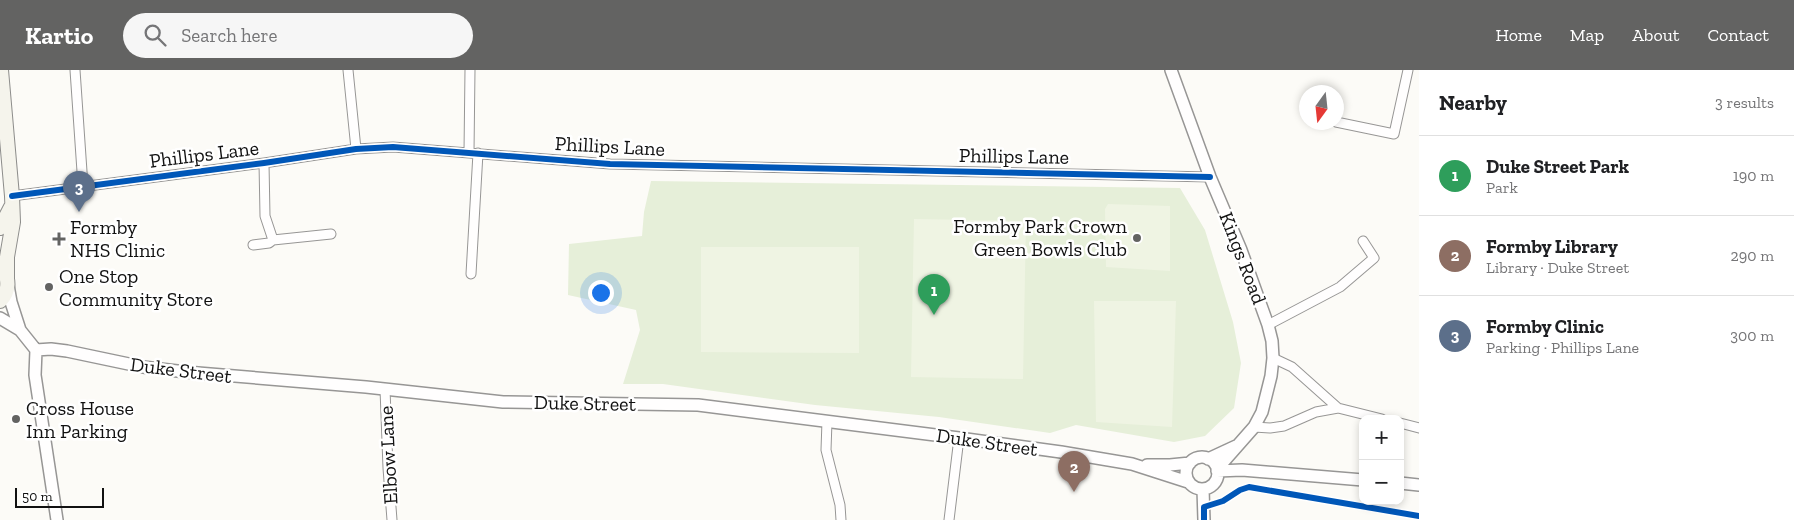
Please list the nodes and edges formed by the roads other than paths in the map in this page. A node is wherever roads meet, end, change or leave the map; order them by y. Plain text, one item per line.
1 (1, 70) edge
2 (75, 70) edge
3 (348, 70) edge
4 (470, 70) edge
5 (1171, 70) edge
6 (1408, 70) edge
7 (2, 89) edge
8 (1344, 124) edge
9 (356, 149) junction
10 (474, 152) junction
11 (264, 163) junction
12 (1210, 177) junction
13 (83, 186) junction
14 (11, 201) junction
15 (0, 228) edge
16 (331, 234) dead end
17 (273, 240) junction
18 (1363, 241) dead end
19 (253, 245) dead end
20 (0, 265) edge
21 (471, 274) dead end
22 (8, 281) junction
23 (0, 301) edge
24 (0, 318) edge
25 (1268, 325) junction
26 (20, 330) junction
27 (36, 350) junction
28 (1273, 358) junction
29 (385, 389) junction
30 (1338, 408) junction
31 (1366, 415) edge
32 (827, 421) junction
33 (1404, 424) edge
34 (1254, 426) junction
35 (1419, 428) edge
36 (959, 438) junction
37 (1238, 445) junction
38 (1208, 458) junction
39 (1190, 463) junction
40 (1132, 464) junction
41 (1217, 470) junction
42 (1359, 480) edge
43 (1188, 482) junction
44 (1404, 483) edge
45 (1419, 485) edge
46 (1203, 489) junction
47 (57, 520) edge
48 (392, 520) edge
49 (841, 520) edge
50 (949, 520) edge
51 (1204, 520) edge

1 - 7 main road
2 - 13 street
3 - 9 street
4 - 10 street
5 - 12 street, Kings Road
6 - 8 street
7 - 14 main road
9 - 10 street, Phillips Lane
9 - 11 street, Phillips Lane
10 - 12 street, Phillips Lane
10 - 21 street
11 - 13 street, Phillips Lane
11 - 17 street
12 - 25 street, Kings Road
13 - 14 street, Phillips Lane
14 - 15 main road
14 - 22 main road
16 - 17 street
17 - 19 street
18 - 25 street
20 - 22 main road
22 - 23 main road
22 - 26 street
24 - 26 street
25 - 28 street, Kings Road
26 - 27 street
27 - 29 street, Duke Street
27 - 47 street
28 - 30 street
28 - 34 street, Kings Road
29 - 32 street, Duke Street
29 - 48 street, Elbow Lane
30 - 31 street
30 - 34 street
32 - 36 street, Duke Street
32 - 49 street
33 - 35 street
34 - 37 street, Kings Road
36 - 40 street, Duke Street
36 - 50 street
37 - 38 street, Kings Road
37 - 41 street, Kings Road
38 - 39 street
38 - 41 street
39 - 40 street, Duke Street
39 - 43 street
40 - 43 street, Duke Street
41 - 42 street
41 - 46 street
43 - 46 street
44 - 45 street
46 - 51 street

